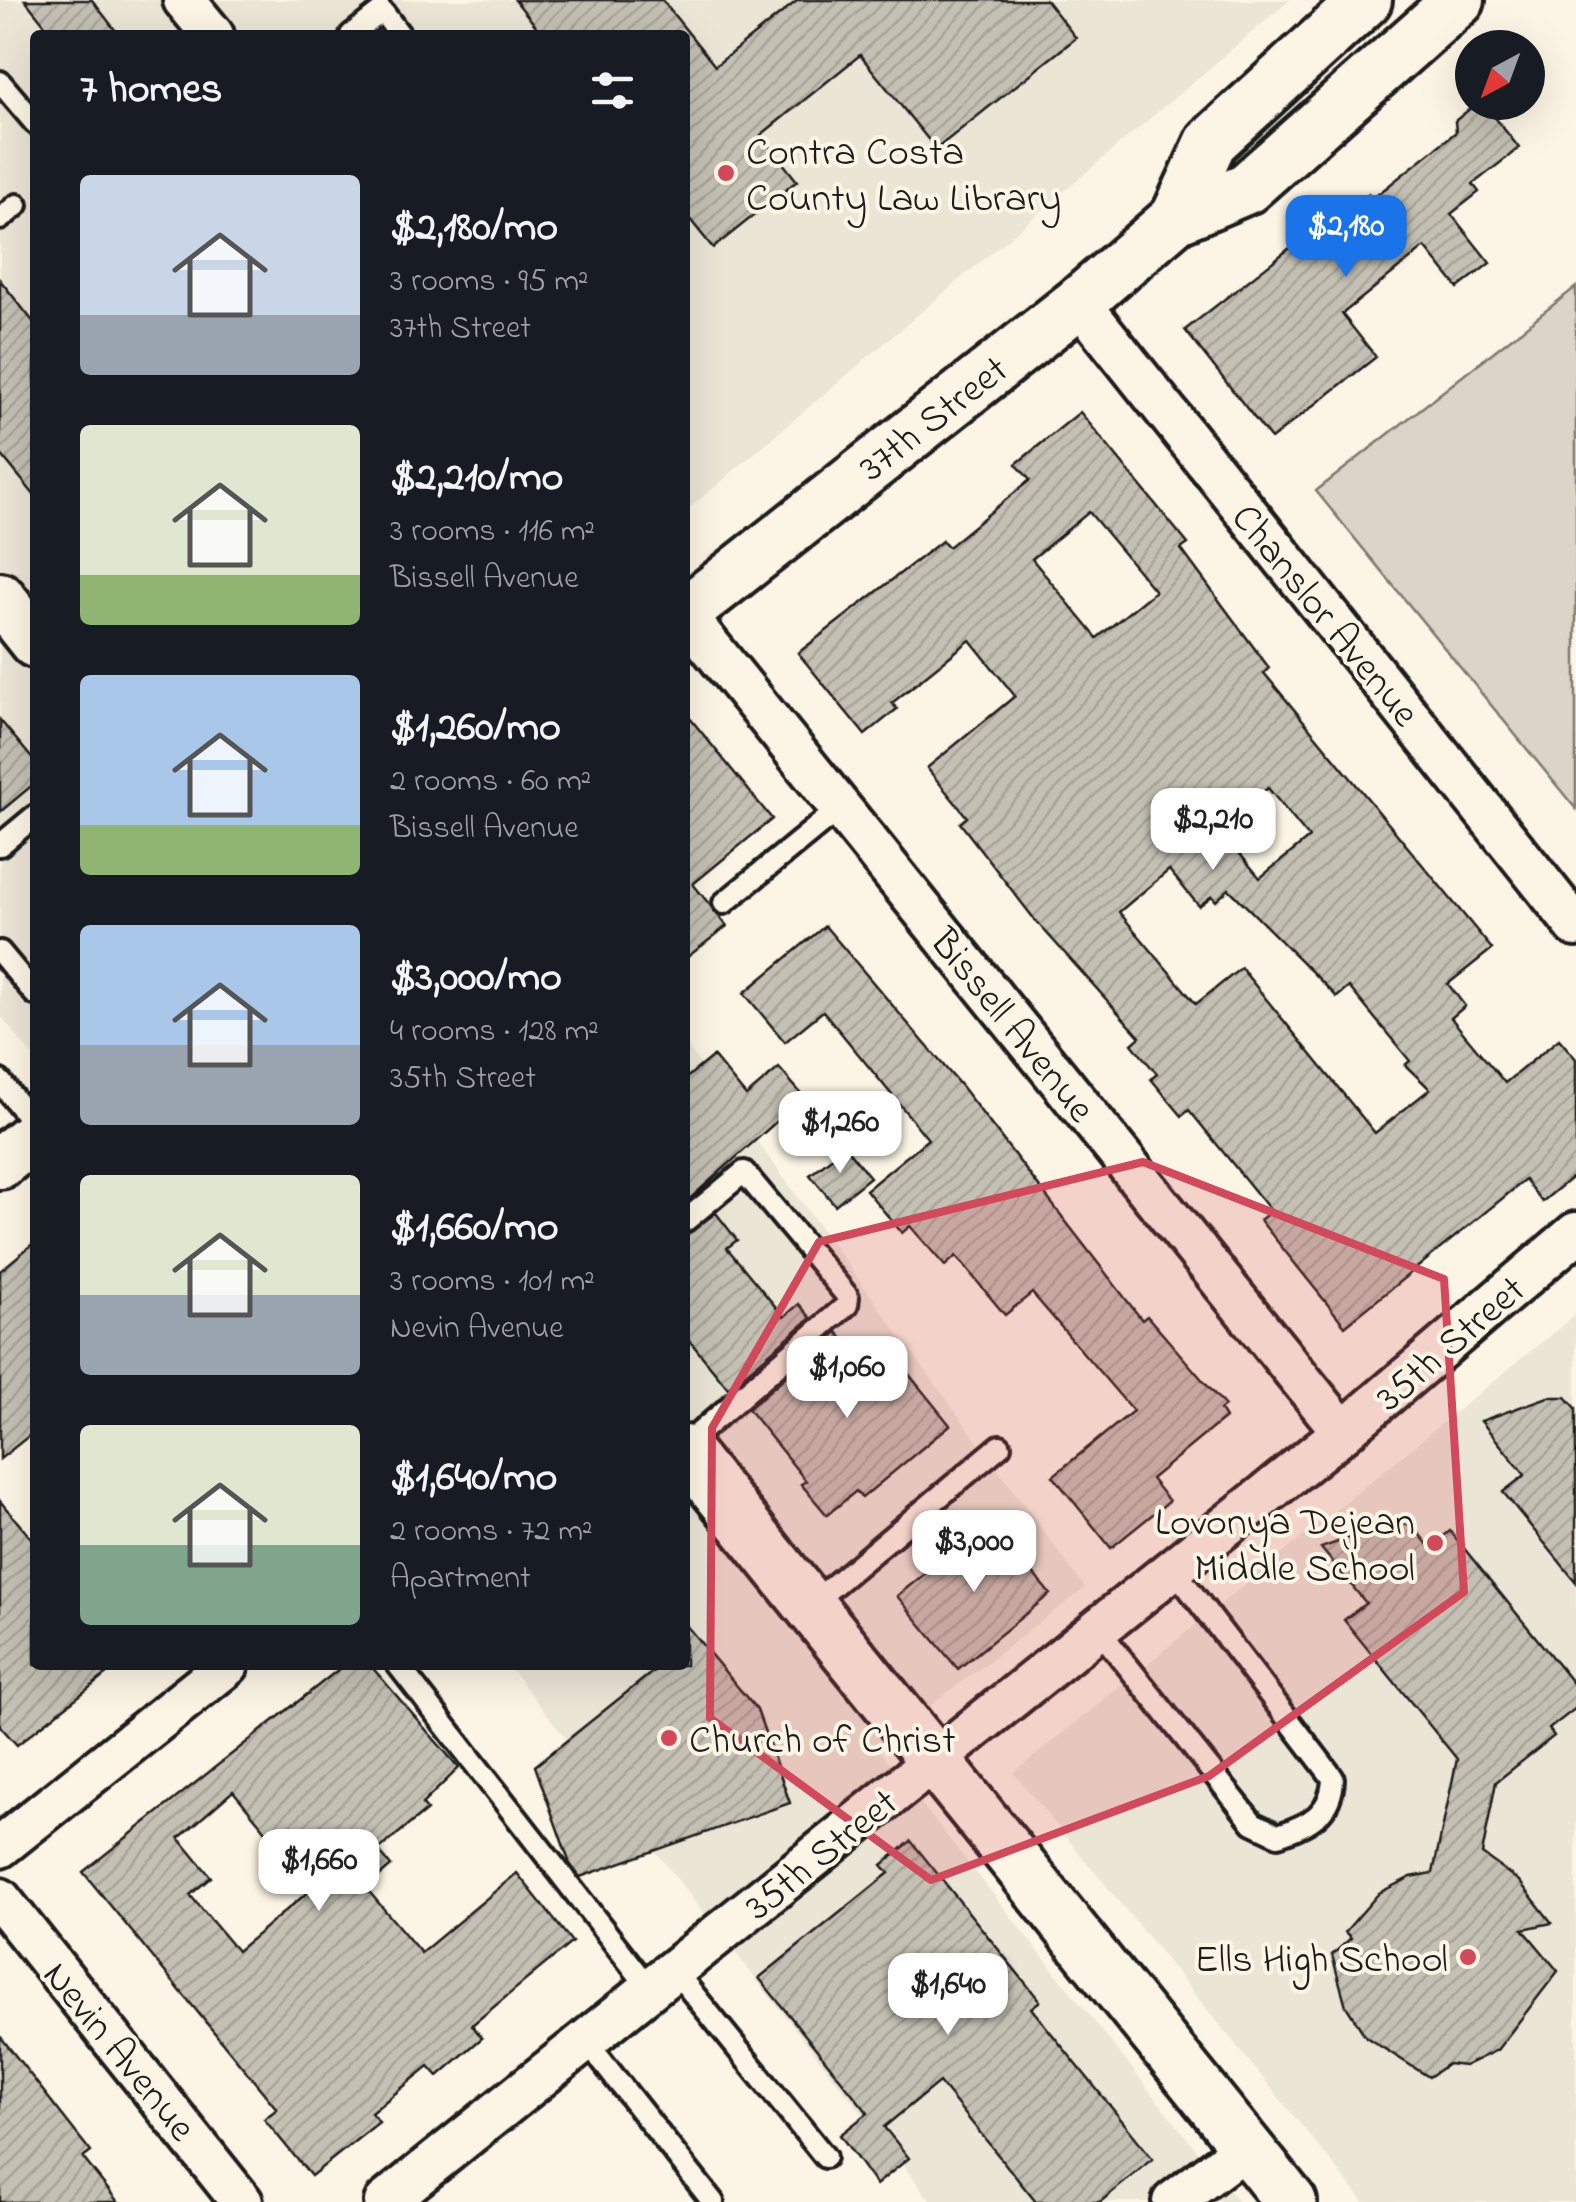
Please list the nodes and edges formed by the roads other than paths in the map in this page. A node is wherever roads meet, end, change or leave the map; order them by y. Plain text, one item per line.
1 (184, 0) edge
2 (1366, 0) edge
3 (1459, 0) edge
4 (209, 30) edge
5 (357, 30) edge
6 (396, 30) edge
7 (0, 82) edge
8 (30, 118) edge
9 (17, 205) dead end
10 (1176, 218) junction
11 (0, 219) edge
12 (1079, 302) junction
13 (0, 598) edge
14 (690, 610) edge
15 (690, 620) edge
16 (30, 636) edge
17 (840, 808) junction
18 (30, 820) edge
19 (0, 846) edge
20 (724, 903) dead end
21 (1576, 926) edge
22 (0, 952) edge
23 (30, 988) edge
24 (0, 1080) edge
25 (30, 1119) edge
26 (30, 1138) edge
27 (0, 1163) edge
28 (690, 1217) edge
29 (1576, 1233) edge
30 (1343, 1432) junction
31 (690, 1444) edge
32 (1000, 1446) dead end
33 (690, 1454) edge
34 (1174, 1568) junction
35 (810, 1605) junction
36 (1098, 1630) junction
37 (222, 1670) edge
38 (402, 1670) edge
39 (936, 1760) junction
40 (0, 1847) edge
41 (0, 1898) edge
42 (662, 1980) junction
43 (586, 2041) junction
44 (1246, 2147) junction
45 (825, 2157) dead end
46 (242, 2202) edge
47 (385, 2202) edge
48 (713, 2202) edge
49 (1173, 2202) edge
50 (1290, 2202) edge

1 - 4 street
2 - 10 street, 37th Street
3 - 10 street, 37th Street
5 - 6 lane
7 - 8 lane
9 - 11 lane
10 - 12 street, 37th Street
12 - 14 street, 37th Street
12 - 21 street, Chanslor Avenue
13 - 16 street
15 - 17 street, Bissell Avenue
17 - 20 lane
17 - 30 street, Bissell Avenue
18 - 19 lane
22 - 23 lane
24 - 25 lane
26 - 27 street
28 - 31 lane
29 - 30 street, 35th Street
30 - 34 street, 35th Street
32 - 35 lane
33 - 35 street
34 - 36 street, 35th Street
34 - 36 lane
35 - 39 street
36 - 39 street, 35th Street
37 - 40 street
38 - 42 lane
39 - 42 street, 35th Street
39 - 44 street
41 - 46 street, Nevin Avenue
42 - 43 street, 35th Street
42 - 45 lane
43 - 47 street, 35th Street
43 - 48 lane
44 - 49 street
44 - 50 street

